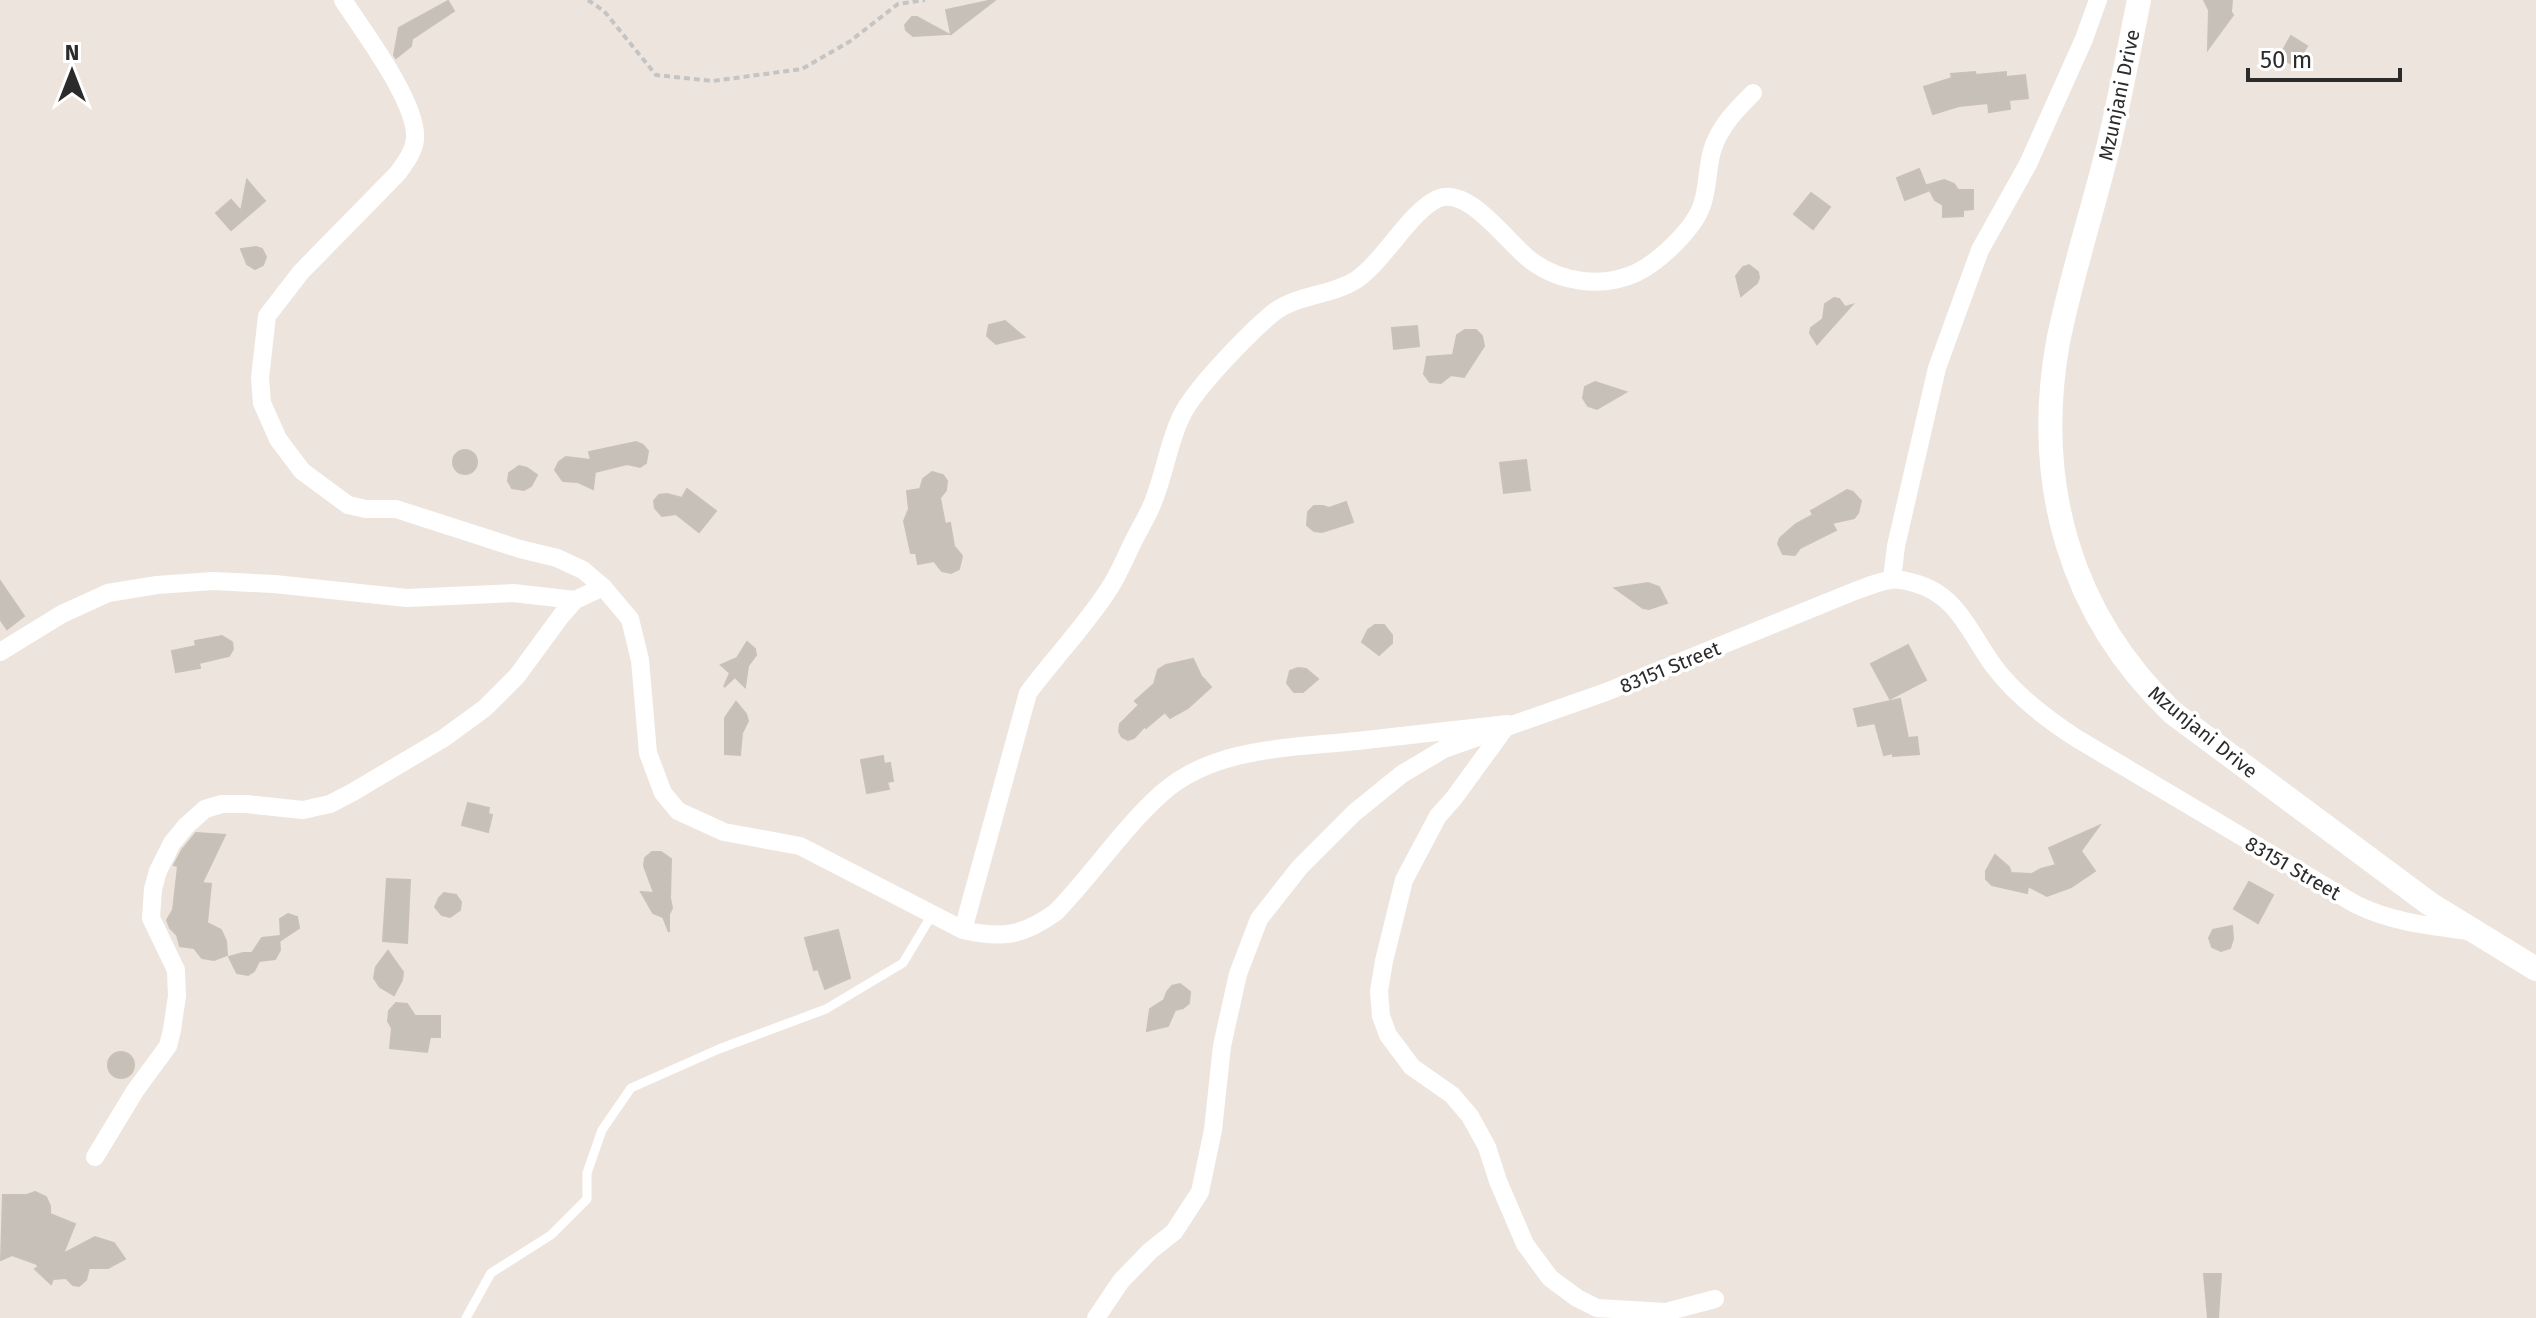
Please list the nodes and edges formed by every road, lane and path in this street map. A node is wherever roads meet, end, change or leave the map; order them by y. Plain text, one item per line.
1 (343, 0) edge
2 (588, 0) edge
3 (925, 0) edge
4 (2098, 0) edge
5 (2139, 0) edge
6 (1753, 93) dead end
7 (1892, 579) junction
8 (603, 587) junction
9 (575, 600) junction
10 (0, 652) edge
11 (1508, 724) junction
12 (933, 913) junction
13 (963, 930) junction
14 (2475, 932) junction
15 (2536, 969) edge
16 (95, 1157) dead end
17 (1715, 1299) dead end
18 (466, 1318) edge
19 (1096, 1318) edge

1 - 8 street
2 - 3 path
4 - 7 street
5 - 14 main road, Mzunjani Drive
6 - 13 street
7 - 11 street, 83151 Street
7 - 14 street, 83151 Street
8 - 9 street
8 - 12 street
9 - 10 street
9 - 16 street
11 - 13 street
11 - 17 street
11 - 19 street, 83151 Street
12 - 13 street
12 - 18 lane
14 - 15 main road, Mzunjani Drive

